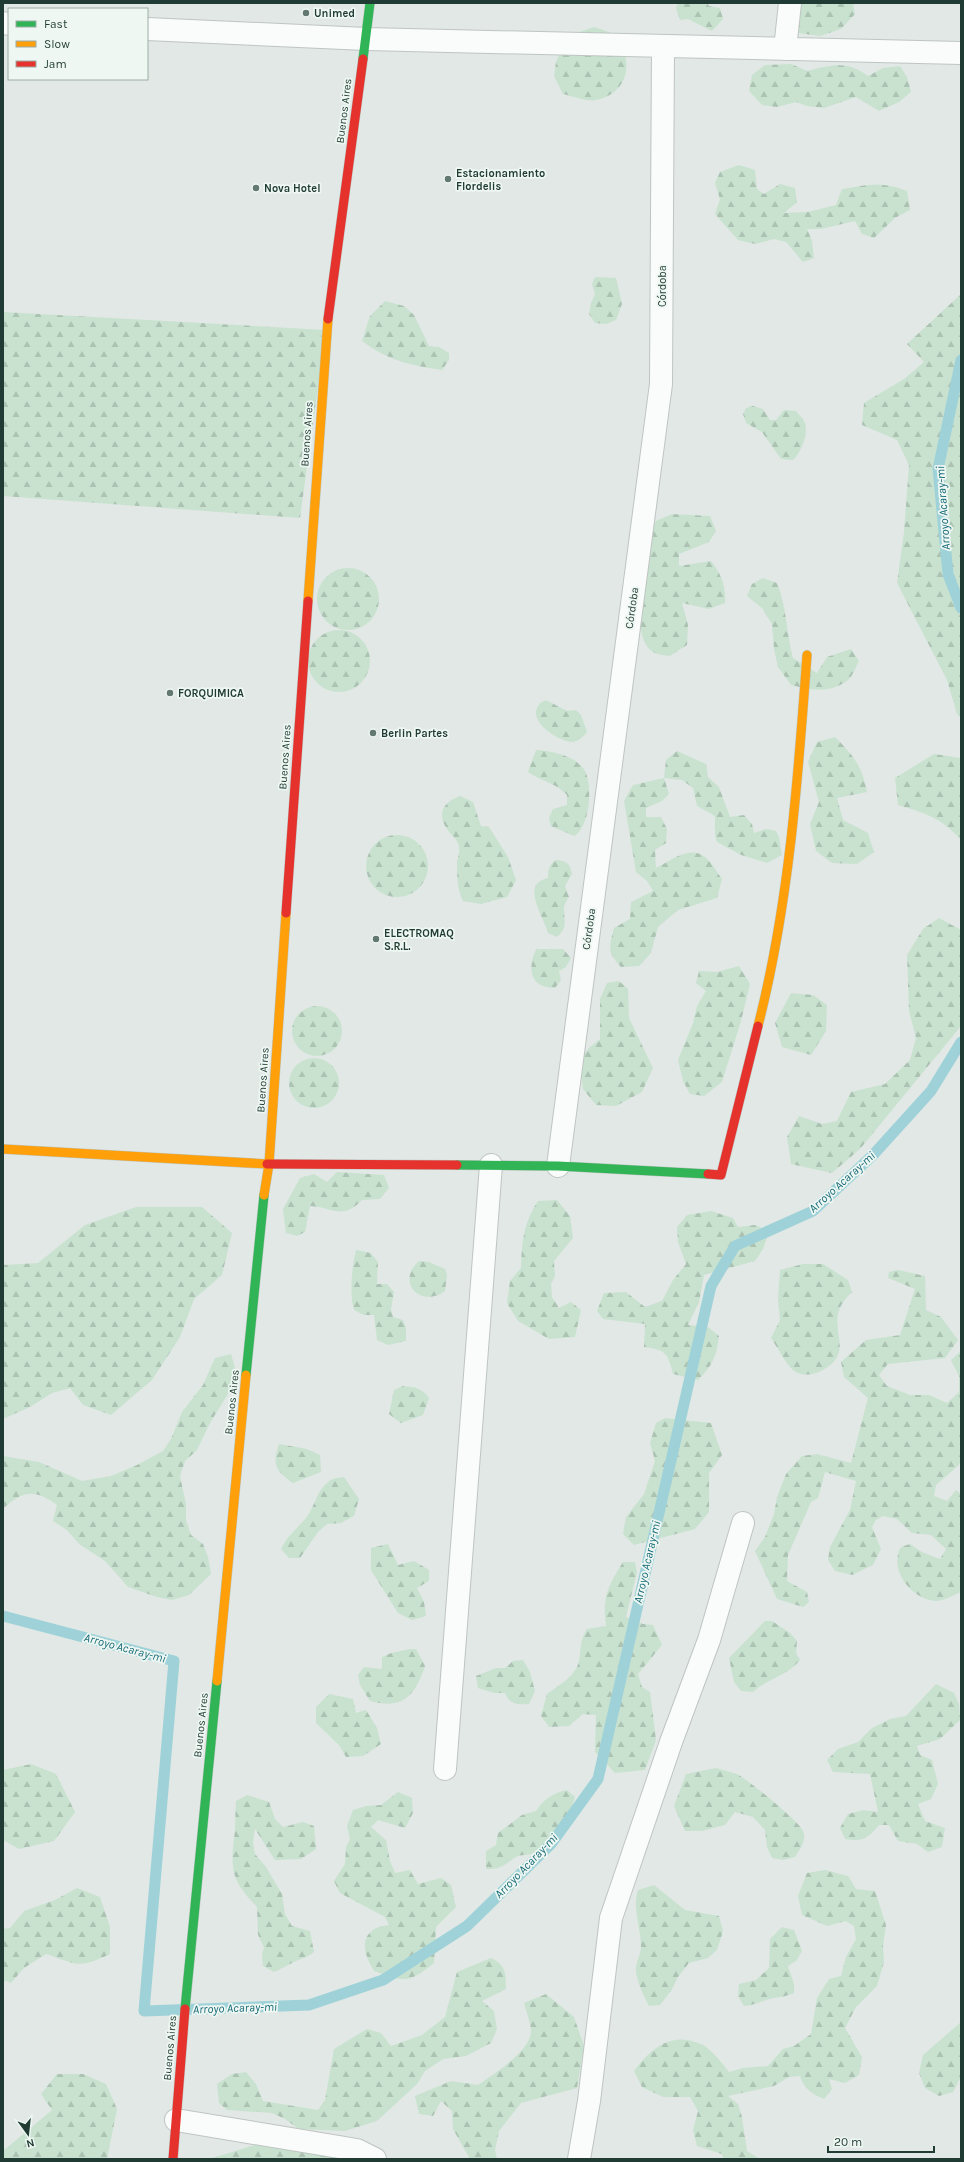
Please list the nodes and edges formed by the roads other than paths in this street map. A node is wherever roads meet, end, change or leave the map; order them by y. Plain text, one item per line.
1 (370, 3) edge
2 (790, 3) edge
3 (148, 30) edge
4 (366, 39) junction
5 (663, 46) junction
6 (785, 49) junction
7 (961, 53) edge
8 (807, 655) dead end
9 (3, 1149) edge
10 (270, 1164) junction
11 (491, 1165) junction
12 (558, 1166) junction
13 (743, 1523) dead end
14 (445, 1769) dead end
15 (176, 2120) junction
16 (173, 2159) edge
17 (375, 2159) edge
18 (579, 2159) edge

1 - 4 street, Buenos Aires
2 - 6 street
3 - 4 street
4 - 5 street
4 - 10 street, Buenos Aires
5 - 6 street
5 - 12 street, Córdoba
6 - 7 street
8 - 12 street
9 - 10 street
10 - 11 street
10 - 15 street, Buenos Aires
11 - 12 street
11 - 14 street
13 - 18 street
15 - 16 street, Buenos Aires
15 - 17 street

